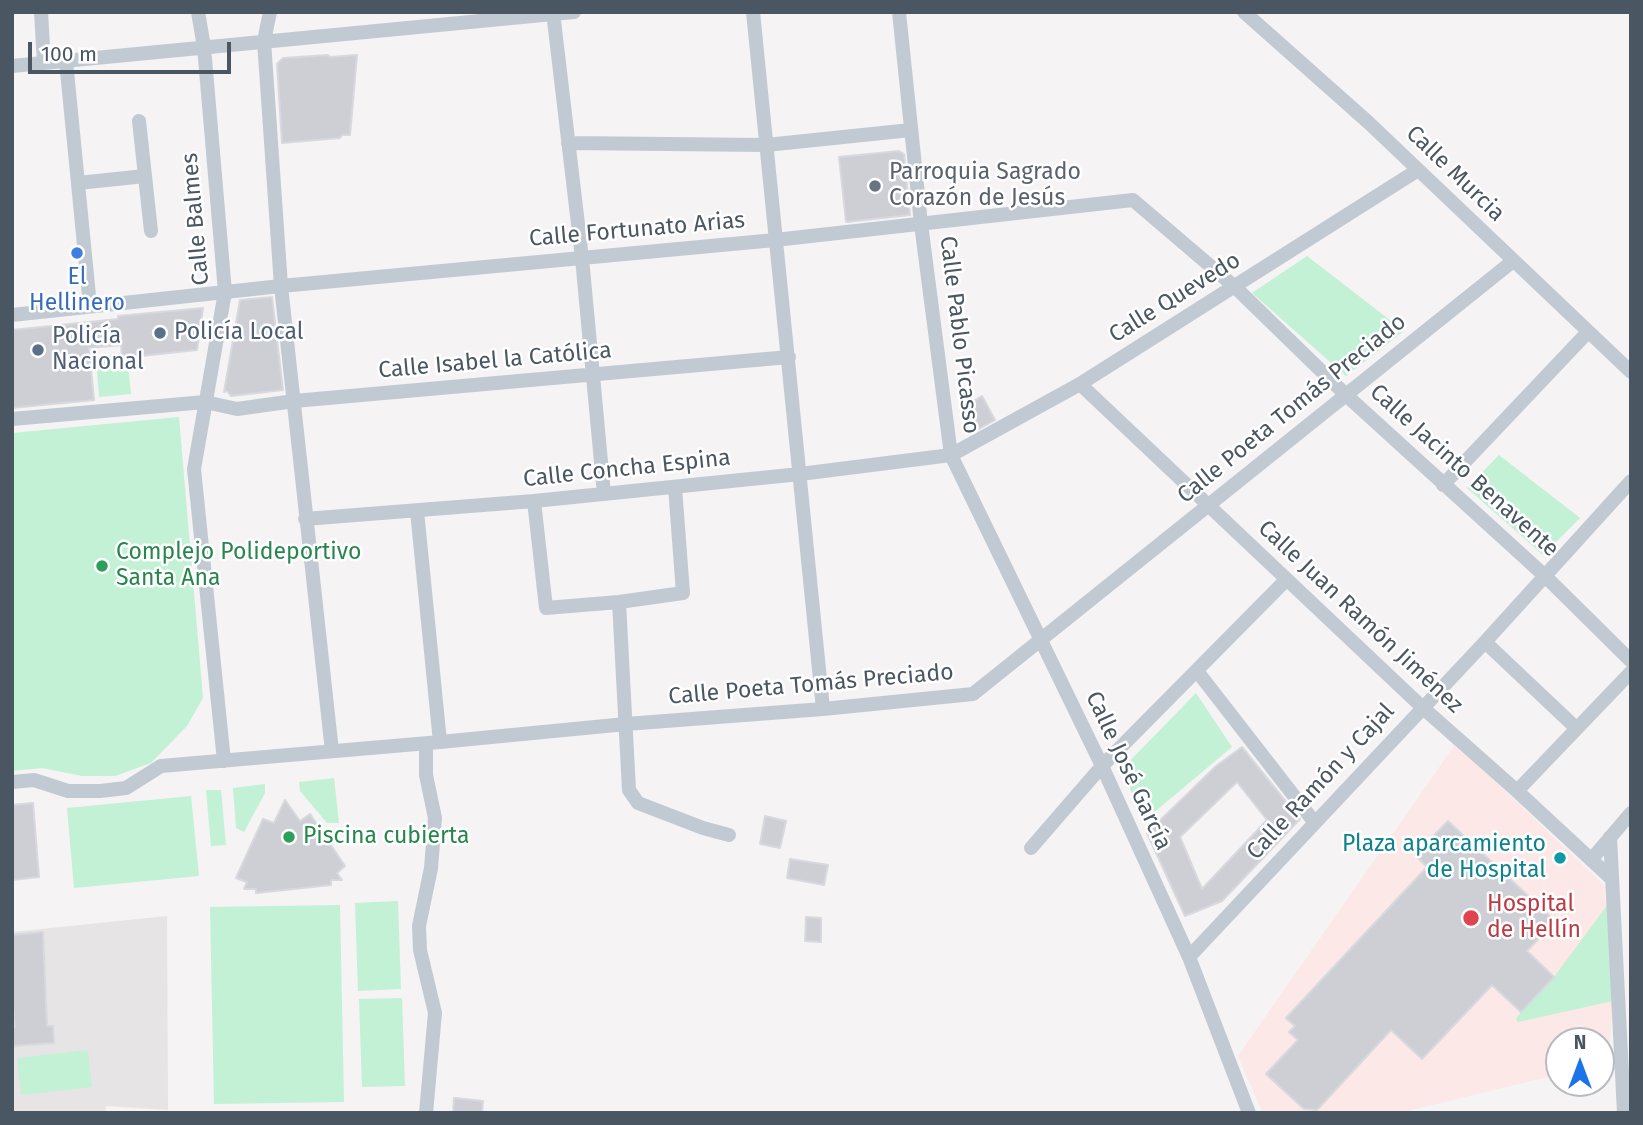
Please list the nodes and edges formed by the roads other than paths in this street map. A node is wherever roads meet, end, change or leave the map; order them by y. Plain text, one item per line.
1 (41, 12) edge
2 (198, 12) edge
3 (270, 12) edge
4 (573, 12) edge
5 (754, 12) edge
6 (899, 12) edge
7 (1244, 12) edge
8 (553, 13) edge
9 (264, 41) junction
10 (204, 47) junction
11 (66, 61) junction
12 (44, 63) junction
13 (12, 66) edge
14 (139, 121) dead end
15 (911, 130) junction
16 (568, 143) junction
17 (766, 145) junction
18 (1418, 170) junction
19 (145, 176) junction
20 (78, 183) junction
21 (922, 224) junction
22 (151, 231) dead end
23 (775, 240) junction
24 (582, 258) junction
25 (1513, 261) junction
26 (281, 286) junction
27 (1235, 287) junction
28 (225, 292) junction
29 (90, 306) junction
30 (12, 314) edge
31 (1587, 332) junction
32 (789, 357) junction
33 (1631, 372) edge
34 (593, 376) junction
35 (1080, 384) junction
36 (1346, 395) junction
37 (294, 401) junction
38 (205, 402) junction
39 (12, 419) edge
40 (951, 455) junction
41 (800, 474) junction
42 (1631, 481) edge
43 (1443, 485) junction
44 (675, 487) junction
45 (604, 494) junction
46 (534, 501) junction
47 (1209, 505) junction
48 (417, 511) junction
49 (305, 519) junction
50 (1545, 576) junction
51 (1286, 580) junction
52 (619, 601) junction
53 (1042, 639) junction
54 (1485, 642) junction
55 (1631, 661) edge
56 (1197, 671) junction
57 (1631, 672) edge
58 (1422, 707) junction
59 (823, 709) junction
60 (626, 724) junction
61 (1576, 727) junction
62 (433, 743) junction
63 (332, 751) junction
64 (224, 761) junction
65 (1102, 766) junction
66 (12, 782) edge
67 (1517, 791) junction
68 (1631, 813) edge
69 (1315, 822) junction
70 (730, 835) dead end
71 (1610, 837) junction
72 (1031, 848) dead end
73 (1591, 860) junction
74 (1612, 879) junction
75 (1189, 957) junction
76 (426, 1113) edge
77 (1249, 1113) edge
78 (1624, 1113) edge

1 - 12 street
2 - 10 street, Calle Balmes
3 - 9 street
4 - 8 street
5 - 17 street
6 - 15 street, Calle Pablo Picasso
7 - 18 street, Calle Murcia
8 - 9 street
8 - 16 street
9 - 10 street
9 - 26 street
10 - 11 street
10 - 28 street, Calle Balmes
11 - 12 street
11 - 20 street
12 - 13 street
14 - 19 street
15 - 17 street
15 - 21 street, Calle Pablo Picasso
16 - 17 street
16 - 24 street
17 - 23 street
18 - 25 street, Calle Murcia
18 - 27 street, Calle Quevedo
19 - 20 street
19 - 22 street
20 - 29 street
21 - 23 street, Calle Fortunato Arias
21 - 27 street, Calle Fortunato Arias
21 - 40 street, Calle Pablo Picasso
23 - 24 street, Calle Fortunato Arias
23 - 32 street
24 - 26 street, Calle Fortunato Arias
24 - 34 street
25 - 31 street, Calle Murcia
25 - 36 street, Calle Poeta Tomás Preciado
26 - 28 street, Calle Fortunato Arias
26 - 37 street
27 - 35 street, Calle Quevedo
27 - 36 street, Calle Jacinto Benavente
28 - 29 street, Calle Fortunato Arias
28 - 38 street, Calle Balmes
29 - 30 street, Calle Fortunato Arias
31 - 33 street, Calle Murcia
31 - 43 street
32 - 34 street, Calle Isabel la Católica
32 - 41 street
34 - 37 street, Calle Isabel la Católica
34 - 45 street
35 - 40 street, Calle Quevedo
35 - 47 street, Calle Juan Ramón Jiménez
36 - 43 street, Calle Jacinto Benavente
36 - 47 street, Calle Poeta Tomás Preciado
37 - 38 street, Calle Isabel la Católica
37 - 49 street
38 - 39 street, Calle Isabel la Católica
38 - 64 street, Calle Balmes
40 - 41 street, Calle Concha Espina
40 - 53 street, Calle José García
41 - 44 street, Calle Concha Espina
41 - 59 street
42 - 50 street, Calle Ramón y Cajal
43 - 50 street, Calle Jacinto Benavente
44 - 45 street, Calle Concha Espina
44 - 52 street
45 - 46 street, Calle Concha Espina
46 - 48 street, Calle Concha Espina
46 - 52 street
47 - 51 street, Calle Juan Ramón Jiménez
47 - 53 street, Calle Poeta Tomás Preciado
48 - 49 street, Calle Concha Espina
48 - 62 street
49 - 63 street
50 - 54 street, Calle Ramón y Cajal
50 - 55 street, Calle Jacinto Benavente
51 - 56 street
51 - 58 street, Calle Juan Ramón Jiménez
52 - 60 street
53 - 59 street, Calle Poeta Tomás Preciado
53 - 65 street, Calle José García
54 - 58 street, Calle Ramón y Cajal
54 - 61 street
56 - 65 street
56 - 69 street
57 - 61 street
58 - 67 street, Calle Juan Ramón Jiménez
58 - 69 street, Calle Ramón y Cajal
59 - 60 street, Calle Poeta Tomás Preciado
60 - 62 street, Calle Poeta Tomás Preciado
60 - 70 street
61 - 67 street
62 - 63 street, Calle Poeta Tomás Preciado
62 - 76 street
63 - 64 street, Calle Poeta Tomás Preciado
64 - 66 street, Calle Poeta Tomás Preciado
65 - 72 street
65 - 75 street, Calle José García
67 - 73 street, Calle Juan Ramón Jiménez
68 - 71 street
69 - 75 street, Calle Ramón y Cajal
71 - 73 street
71 - 74 street
73 - 74 street, Calle Juan Ramón Jiménez
74 - 78 street
75 - 77 street, Calle José García

